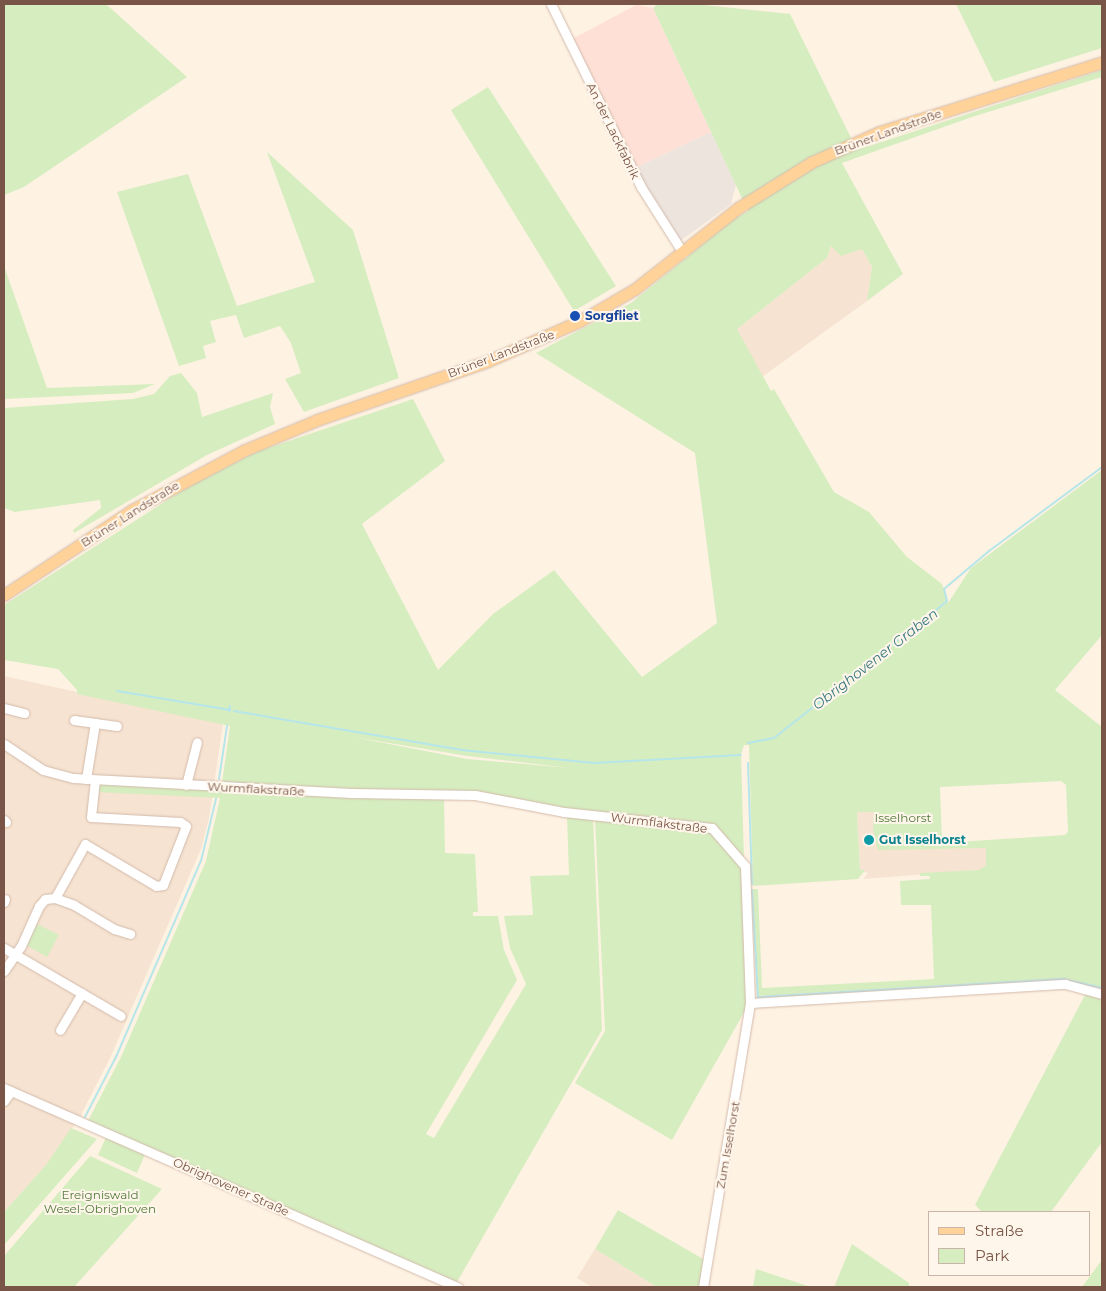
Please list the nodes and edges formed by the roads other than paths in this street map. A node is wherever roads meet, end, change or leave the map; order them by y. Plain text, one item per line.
1 (551, 4) edge
2 (1102, 62) edge
3 (683, 253) junction
4 (4, 595) edge
5 (4, 708) edge
6 (24, 713) dead end
7 (74, 720) dead end
8 (95, 723) junction
9 (117, 726) dead end
10 (197, 742) dead end
11 (4, 744) edge
12 (90, 780) junction
13 (186, 785) junction
14 (55, 898) junction
15 (130, 934) dead end
16 (4, 948) edge
17 (14, 954) junction
18 (4, 971) edge
19 (82, 993) junction
20 (1102, 994) edge
21 (750, 1003) junction
22 (121, 1016) dead end
23 (60, 1030) dead end
24 (8, 1089) edge
25 (4, 1101) edge
26 (458, 1287) edge
27 (703, 1287) edge

1 - 3 street, An der Lackfabrik
2 - 3 main road, Brüner Landstraße
3 - 4 main road, Brüner Landstraße
5 - 6 street
7 - 8 street
8 - 9 street
8 - 12 street
10 - 13 street
11 - 12 street, Wurmflakstraße
12 - 13 street, Wurmflakstraße
12 - 14 street
13 - 21 street, Wurmflakstraße
14 - 15 street
14 - 17 street
16 - 17 street
17 - 18 street
17 - 19 street
19 - 22 street
19 - 23 street
20 - 21 street
21 - 27 street, Zum Isselhorst
24 - 25 street
24 - 26 street, Obrighovener Straße

